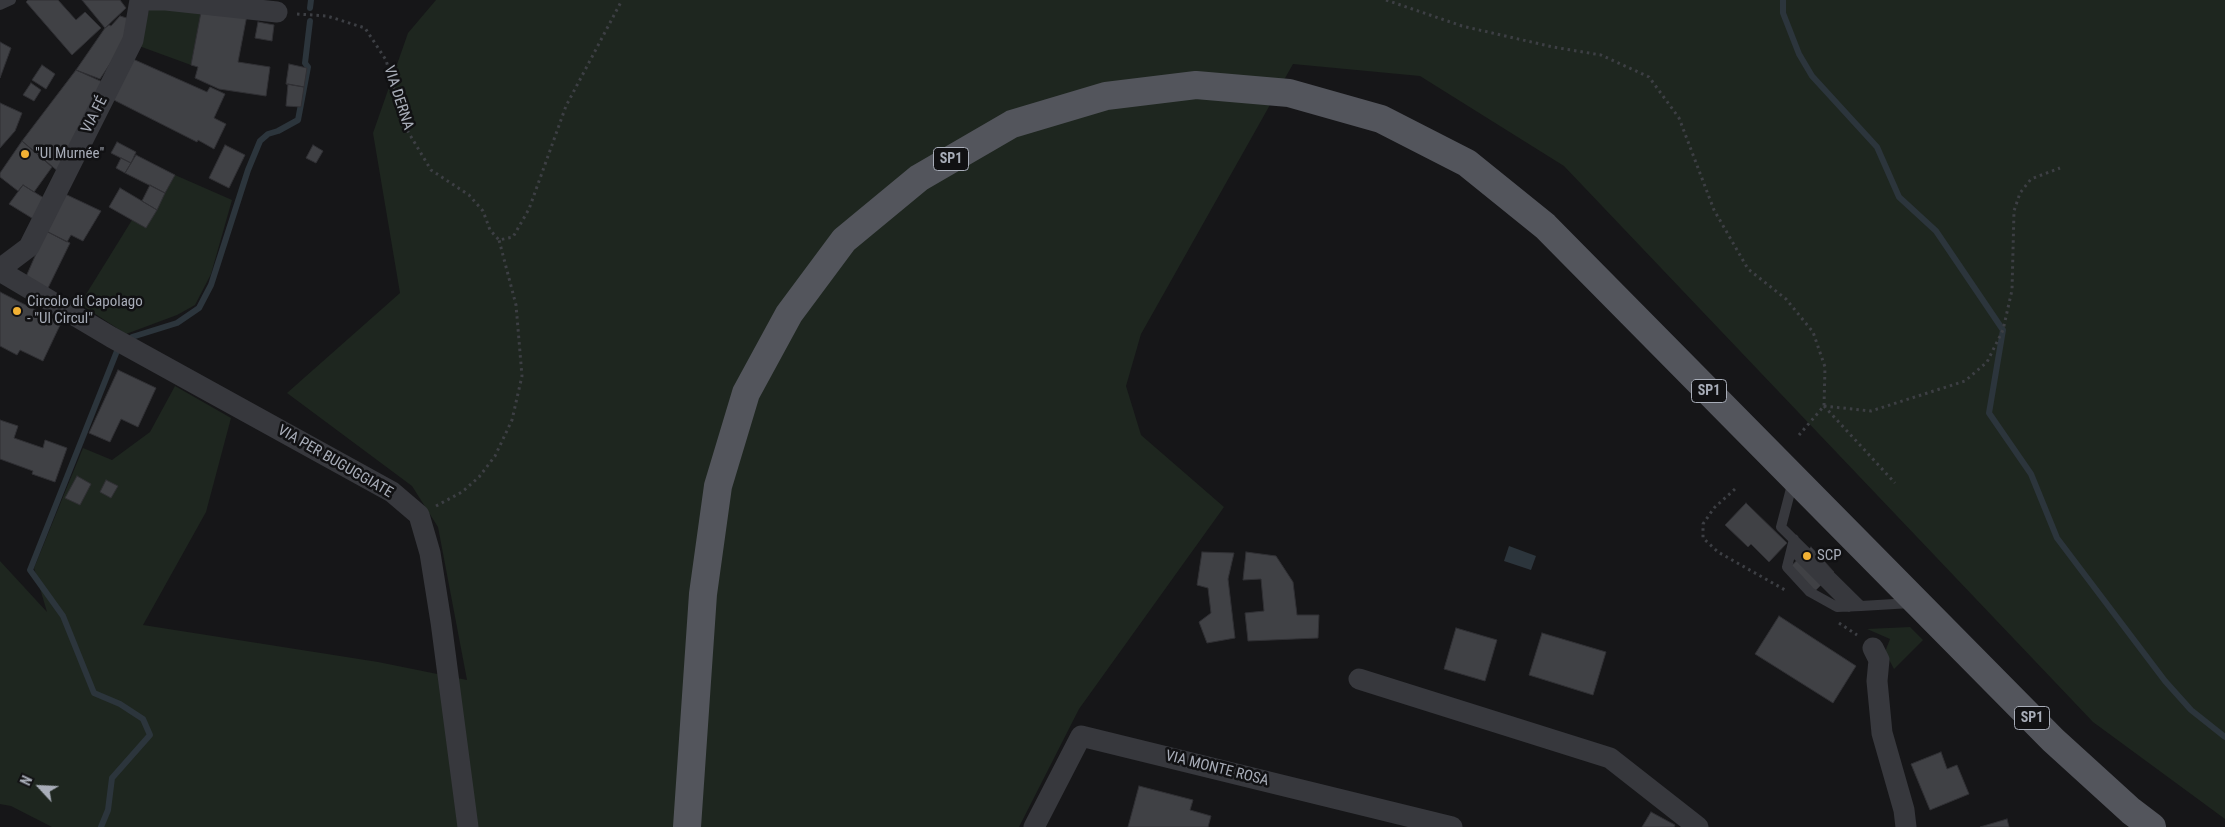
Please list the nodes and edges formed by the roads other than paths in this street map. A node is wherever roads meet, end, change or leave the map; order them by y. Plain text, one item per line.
1 (11, 0) edge
2 (140, 0) edge
3 (0, 5) edge
4 (276, 12) road end
5 (0, 270) edge
6 (1794, 477) junction
7 (1793, 544) junction
8 (1919, 602) junction
9 (1861, 606) junction
10 (1849, 607) junction
11 (1873, 648) dead end
12 (1359, 679) dead end
13 (468, 827) edge
14 (687, 827) edge
15 (1034, 827) edge
16 (1452, 827) edge
17 (1698, 827) edge
18 (1906, 827) edge
19 (2152, 827) edge

1 - 3 lane
2 - 4 street
2 - 5 street, VIA FÉ
5 - 13 street, VIA PER BUGUGGIATE
6 - 7 lane
6 - 8 main road, SP1
6 - 14 main road, SP1
7 - 9 lane
7 - 10 lane
7 - 10 lane
8 - 9 lane
8 - 19 main road, SP1
9 - 10 lane
11 - 18 street
12 - 17 street
15 - 16 street, VIA MONTE ROSA

